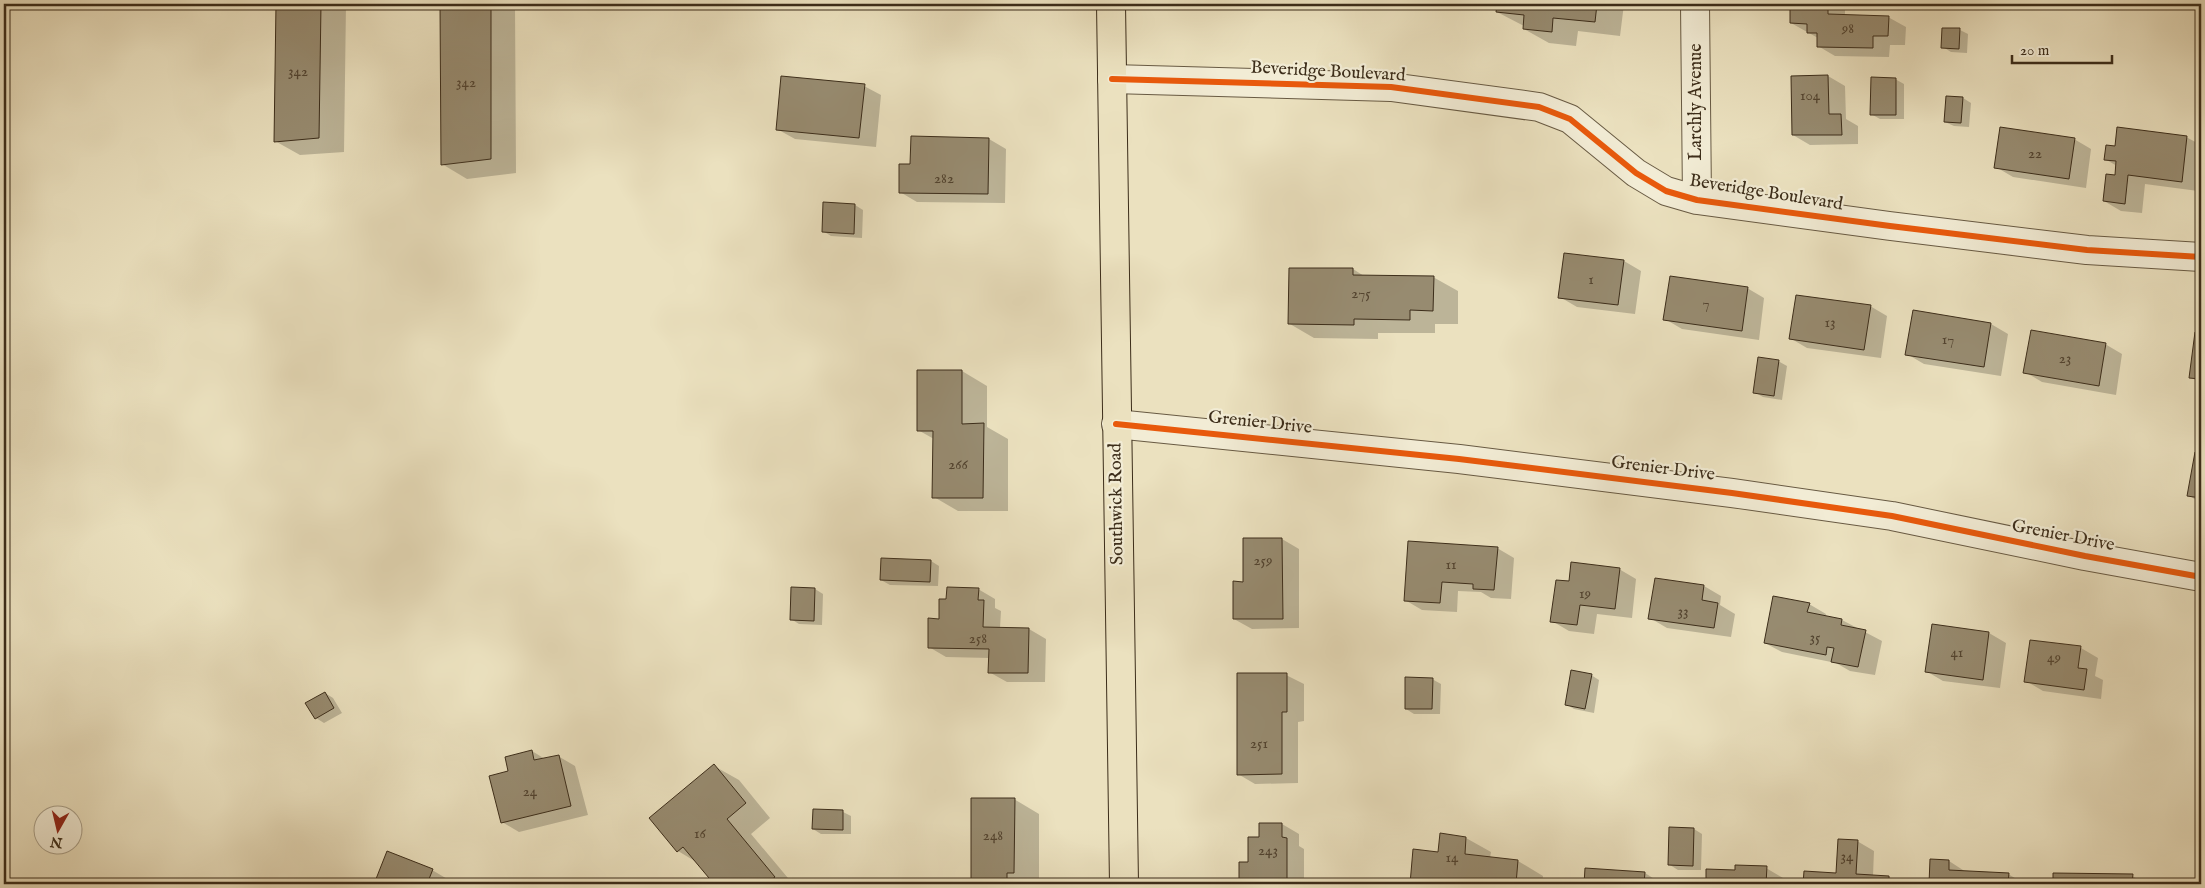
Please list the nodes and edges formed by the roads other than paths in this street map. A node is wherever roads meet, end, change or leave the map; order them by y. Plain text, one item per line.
1 (1111, 4) edge
2 (1695, 4) edge
3 (1112, 79) junction
4 (1697, 200) junction
5 (2201, 257) edge
6 (1116, 424) junction
7 (2201, 577) edge
8 (1124, 884) edge

1 - 3 highway, Southwick Road
2 - 4 street, Larchly Avenue
3 - 4 street, Beveridge Boulevard
3 - 6 highway, Southwick Road
4 - 5 street, Beveridge Boulevard
6 - 7 street, Grenier Drive
6 - 8 highway, Southwick Road

